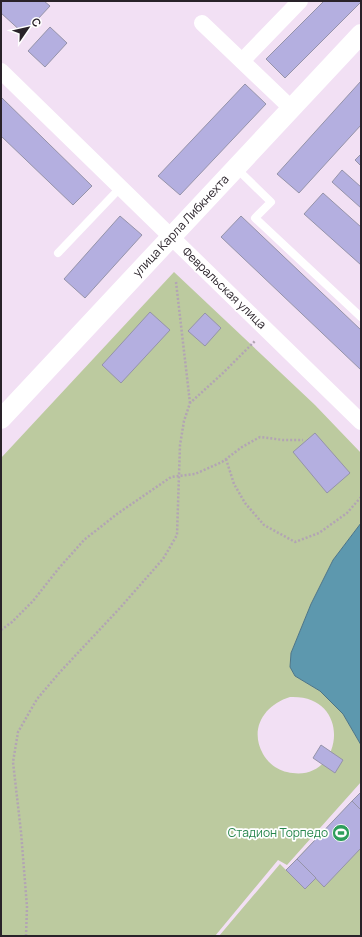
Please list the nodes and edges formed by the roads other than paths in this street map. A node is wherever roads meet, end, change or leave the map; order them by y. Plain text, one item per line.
1 (300, 1) edge
2 (202, 23) dead end
3 (361, 34) edge
4 (242, 61) junction
5 (1, 71) edge
6 (291, 108) junction
7 (235, 168) junction
8 (120, 188) junction
9 (171, 237) junction
10 (58, 253) dead end
11 (361, 317) edge
12 (1, 419) edge
13 (361, 422) edge

1 - 4 street
2 - 4 street
3 - 6 street, улица Карла Либкнехта
4 - 6 street
5 - 8 street, Февральская улица
6 - 7 street, улица Карла Либкнехта
7 - 9 street, улица Карла Либкнехта
7 - 11 lane
8 - 9 street, Февральская улица
8 - 10 lane
9 - 12 street, улица Карла Либкнехта
9 - 13 street, Февральская улица

